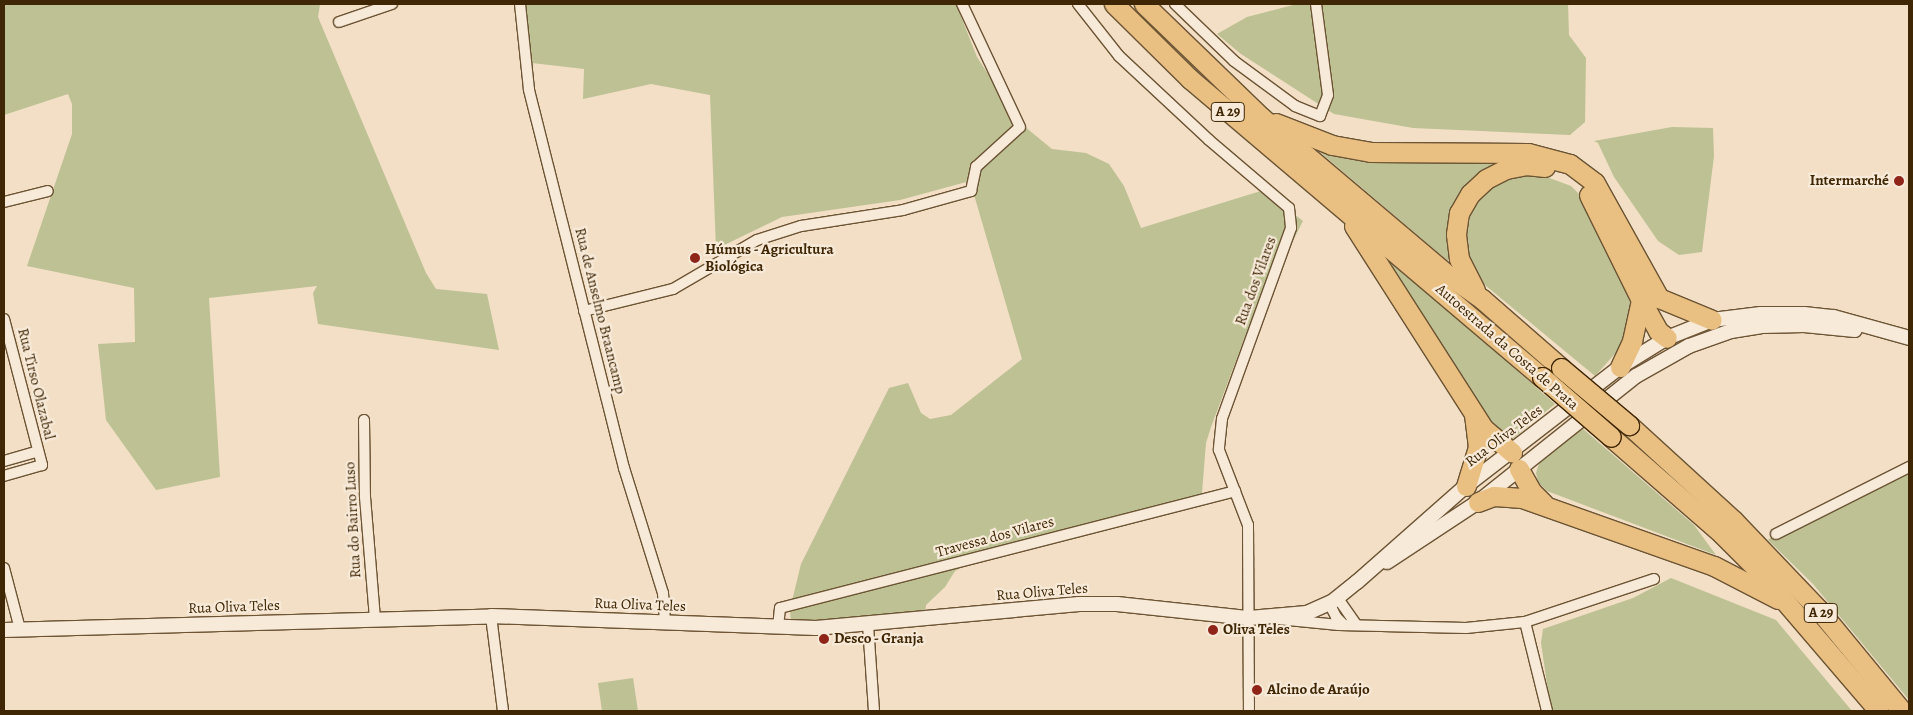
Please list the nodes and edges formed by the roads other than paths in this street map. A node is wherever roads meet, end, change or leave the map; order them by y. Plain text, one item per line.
1 (392, 4) edge
2 (520, 4) edge
3 (962, 4) edge
4 (1078, 4) edge
5 (1114, 4) edge
6 (1144, 4) edge
7 (1175, 4) edge
8 (1316, 4) edge
9 (339, 22) dead end
10 (1261, 118) junction
11 (48, 191) dead end
12 (4, 202) edge
13 (1346, 215) junction
14 (1482, 299) junction
15 (1650, 299) junction
16 (584, 311) junction
17 (4, 319) edge
18 (1712, 320) junction
19 (1887, 333) junction
20 (1667, 338) junction
21 (1909, 338) edge
22 (1689, 346) junction
23 (1658, 362) junction
24 (1620, 366) junction
25 (1473, 411) junction
26 (364, 420) dead end
27 (38, 451) junction
28 (1517, 458) junction
29 (4, 461) edge
30 (1909, 467) edge
31 (4, 476) edge
32 (1466, 486) junction
33 (1234, 490) junction
34 (1478, 502) junction
35 (1546, 506) junction
36 (1776, 534) dead end
37 (4, 568) edge
38 (1654, 579) dead end
39 (1357, 582) junction
40 (1333, 600) junction
41 (1792, 606) junction
42 (492, 616) junction
43 (1249, 618) junction
44 (1273, 618) junction
45 (375, 619) junction
46 (665, 622) junction
47 (1526, 622) junction
48 (1356, 624) junction
49 (868, 625) junction
50 (1344, 625) junction
51 (778, 627) junction
52 (20, 629) junction
53 (4, 630) edge
54 (503, 711) edge
55 (874, 711) edge
56 (1249, 711) edge
57 (1547, 711) edge
58 (1879, 711) edge
59 (1902, 711) edge

1 - 9 street
2 - 16 street, Rua de Anselmo Braancamp
3 - 16 street
4 - 33 street, Rua dos Vilares
5 - 13 highway, Autoestrada da Costa de Prata / A 29
6 - 10 highway, Autoestrada da Costa de Prata / A 29
7 - 8 street
10 - 14 highway, Autoestrada da Costa de Prata / A 29
10 - 15 highway
11 - 12 street
13 - 25 highway
13 - 41 highway, Autoestrada da Costa de Prata / A 29, bridge
14 - 15 highway
14 - 59 highway, Autoestrada da Costa de Prata / A 29, bridge
15 - 18 highway
15 - 20 highway
15 - 24 highway
16 - 46 street, Rua de Anselmo Braancamp
17 - 27 street, Rua Tirso Olazabal
18 - 19 main road, Rua Oliva Teles
18 - 20 main road, Rua Oliva Teles
19 - 21 main road, Rua Oliva Teles
19 - 22 main road, Rua Oliva Teles
20 - 22 main road
20 - 23 main road
20 - 24 main road, Rua Oliva Teles
22 - 23 main road, Rua Oliva Teles
23 - 28 main road, Rua Oliva Teles
24 - 28 main road, Rua Oliva Teles
25 - 28 highway
25 - 32 highway
26 - 45 street, Rua do Bairro Luso
27 - 29 street, Rua Tirso Olazabal
27 - 31 street
28 - 32 main road, Rua Oliva Teles
28 - 34 main road, Rua Oliva Teles
28 - 35 highway
30 - 36 street
32 - 39 main road, Rua Oliva Teles
33 - 43 street, Rua dos Vilares
33 - 51 street, Travessa dos Vilares
34 - 35 highway
34 - 39 main road, Rua Oliva Teles
35 - 41 highway
37 - 52 street
38 - 47 street, Rua Oliva Teles
39 - 40 main road, Rua Oliva Teles
40 - 44 main road, Rua Oliva Teles
40 - 48 street
40 - 50 street
41 - 58 highway, Autoestrada da Costa de Prata / A 29
42 - 45 main road, Rua Oliva Teles
42 - 46 main road, Rua Oliva Teles
42 - 54 street
43 - 44 main road, Rua Oliva Teles
43 - 49 main road, Rua Oliva Teles
43 - 56 street, Rua dos Vilares
44 - 50 street, Rua Oliva Teles
45 - 52 main road, Rua Oliva Teles
46 - 51 main road, Rua Oliva Teles
47 - 48 street, Rua Oliva Teles
47 - 57 street
48 - 50 street, Rua Oliva Teles
49 - 51 main road, Rua Oliva Teles
49 - 55 street
52 - 53 main road, Rua Oliva Teles

